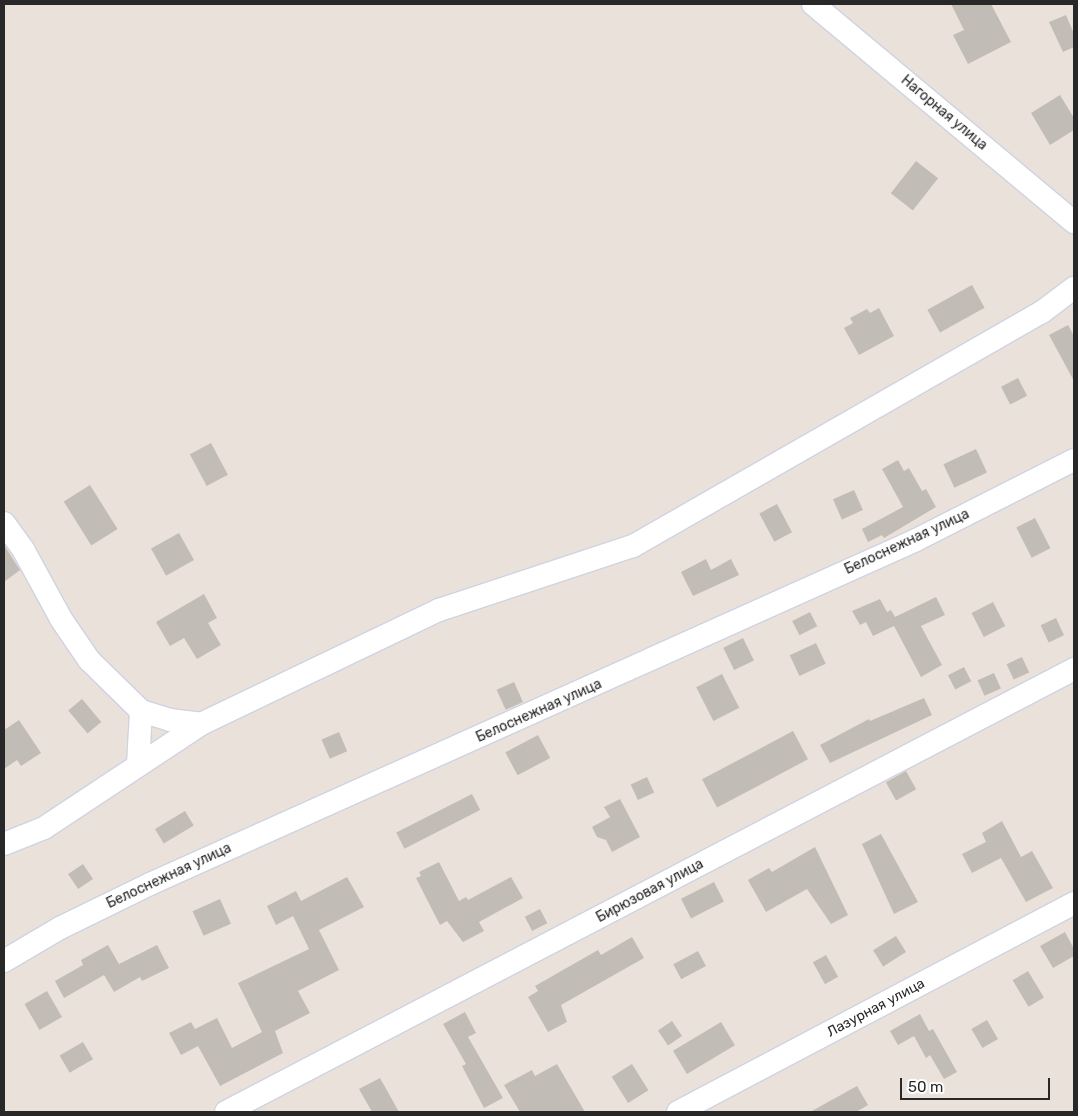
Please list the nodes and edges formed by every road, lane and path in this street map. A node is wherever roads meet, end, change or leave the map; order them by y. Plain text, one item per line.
1 (813, 4) edge
2 (1074, 222) edge
3 (1074, 288) edge
4 (1074, 460) edge
5 (4, 523) edge
6 (1074, 669) edge
7 (141, 711) junction
8 (201, 724) junction
9 (138, 765) junction
10 (4, 844) edge
11 (1074, 903) edge
12 (4, 961) edge
13 (226, 1112) edge
14 (678, 1112) edge

1 - 2 street, Нагорная улица
3 - 8 street
4 - 12 street, Белоснежная улица
5 - 7 street
6 - 13 street, Бирюзовая улица
7 - 8 street
7 - 9 street
8 - 9 street
9 - 10 street
11 - 14 street, Лазурная улица

